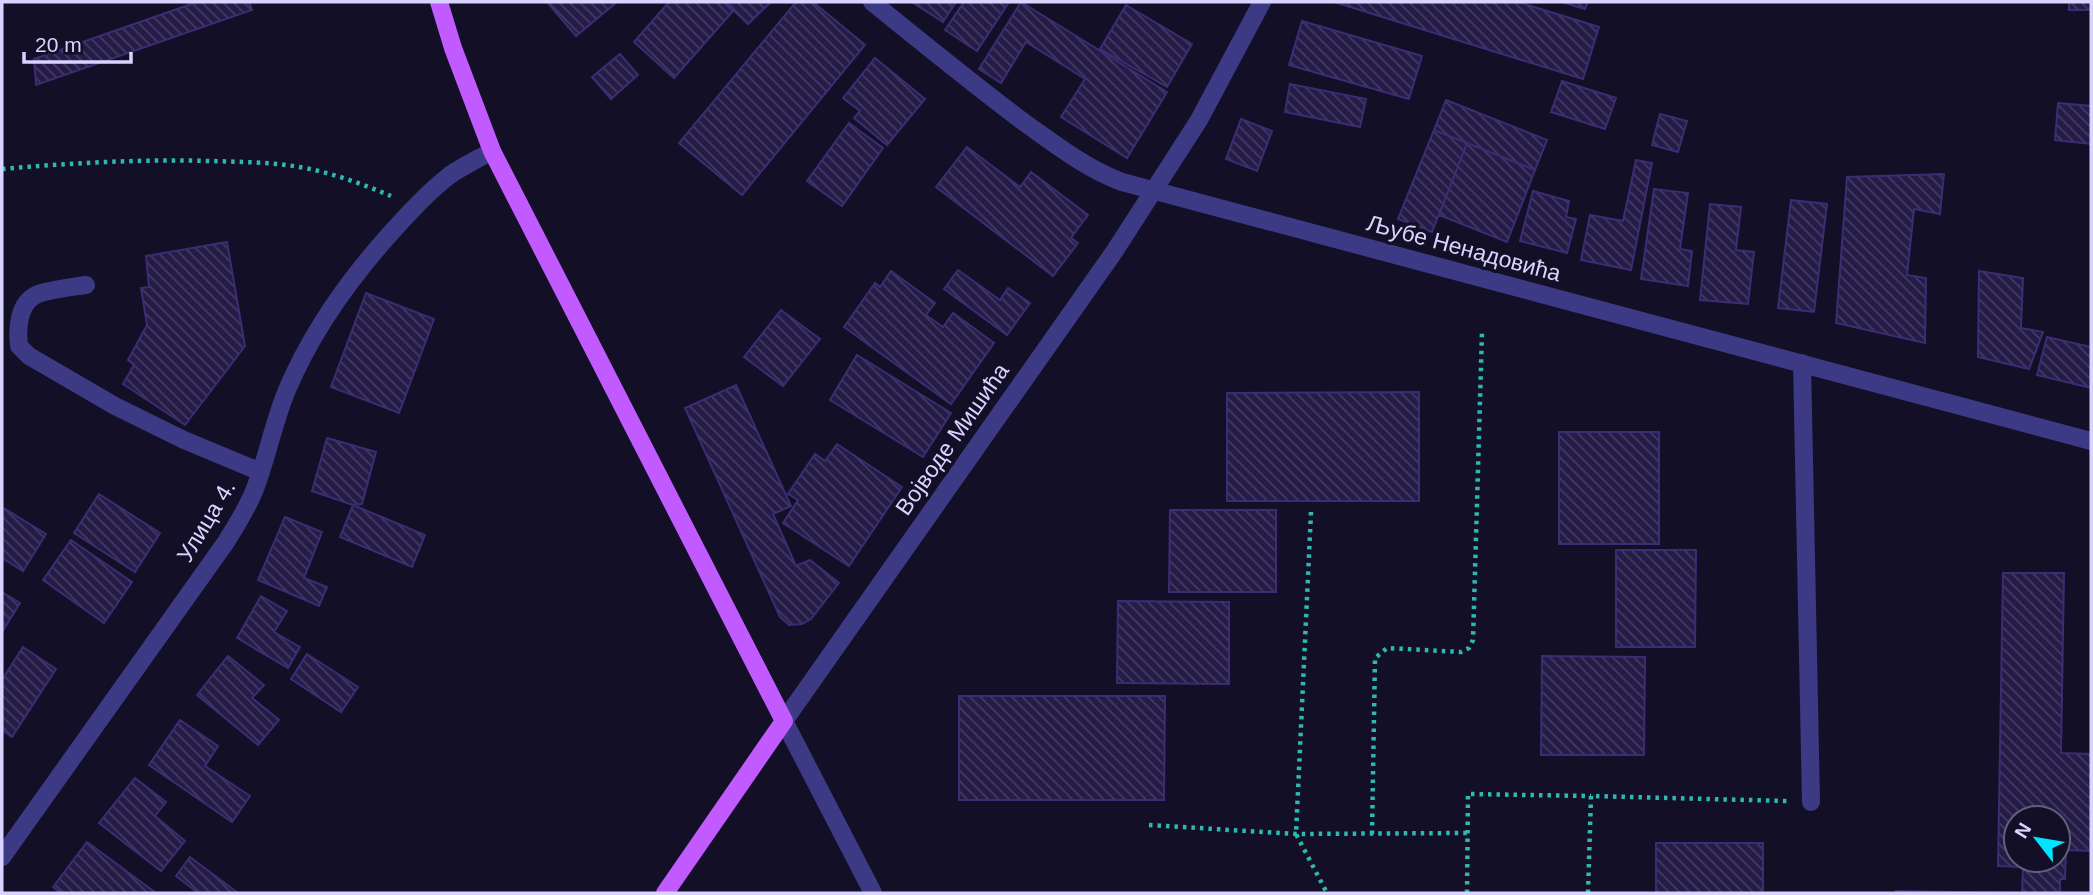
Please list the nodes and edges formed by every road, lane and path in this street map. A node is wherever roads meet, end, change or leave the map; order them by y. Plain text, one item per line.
1 (439, 2) edge
2 (872, 2) edge
3 (1262, 2) edge
4 (492, 151) junction
5 (2, 169) edge
6 (1155, 190) junction
7 (414, 208) junction
8 (86, 285) dead end
9 (1482, 332) dead end
10 (1802, 363) junction
11 (2091, 441) edge
12 (261, 472) junction
13 (1311, 512) dead end
14 (784, 722) junction
15 (1591, 796) junction
16 (1811, 802) joint
17 (1149, 825) dead end
18 (1296, 834) junction
19 (1372, 834) junction
20 (1467, 834) junction
21 (2, 857) edge
22 (665, 893) edge
23 (873, 893) edge
24 (1327, 893) edge
25 (1467, 893) edge
26 (1588, 893) edge

1 - 4 main road
2 - 6 street, Љубе Ненадовића
3 - 6 street, Војводе Мишића
4 - 7 street, Улица 4.
4 - 14 main road
5 - 7 path
6 - 10 street, Љубе Ненадовића
6 - 14 street, Војводе Мишића
7 - 12 street, Улица 4.
8 - 12 street
9 - 19 path
10 - 11 street, Љубе Ненадовића
10 - 16 street
12 - 21 street, Улица 4.
13 - 18 path
14 - 22 main road, Војводе Мишића
14 - 23 street
15 - 16 path
15 - 20 path
15 - 26 path
17 - 18 path
18 - 19 path
18 - 24 path
19 - 20 path
20 - 25 path

